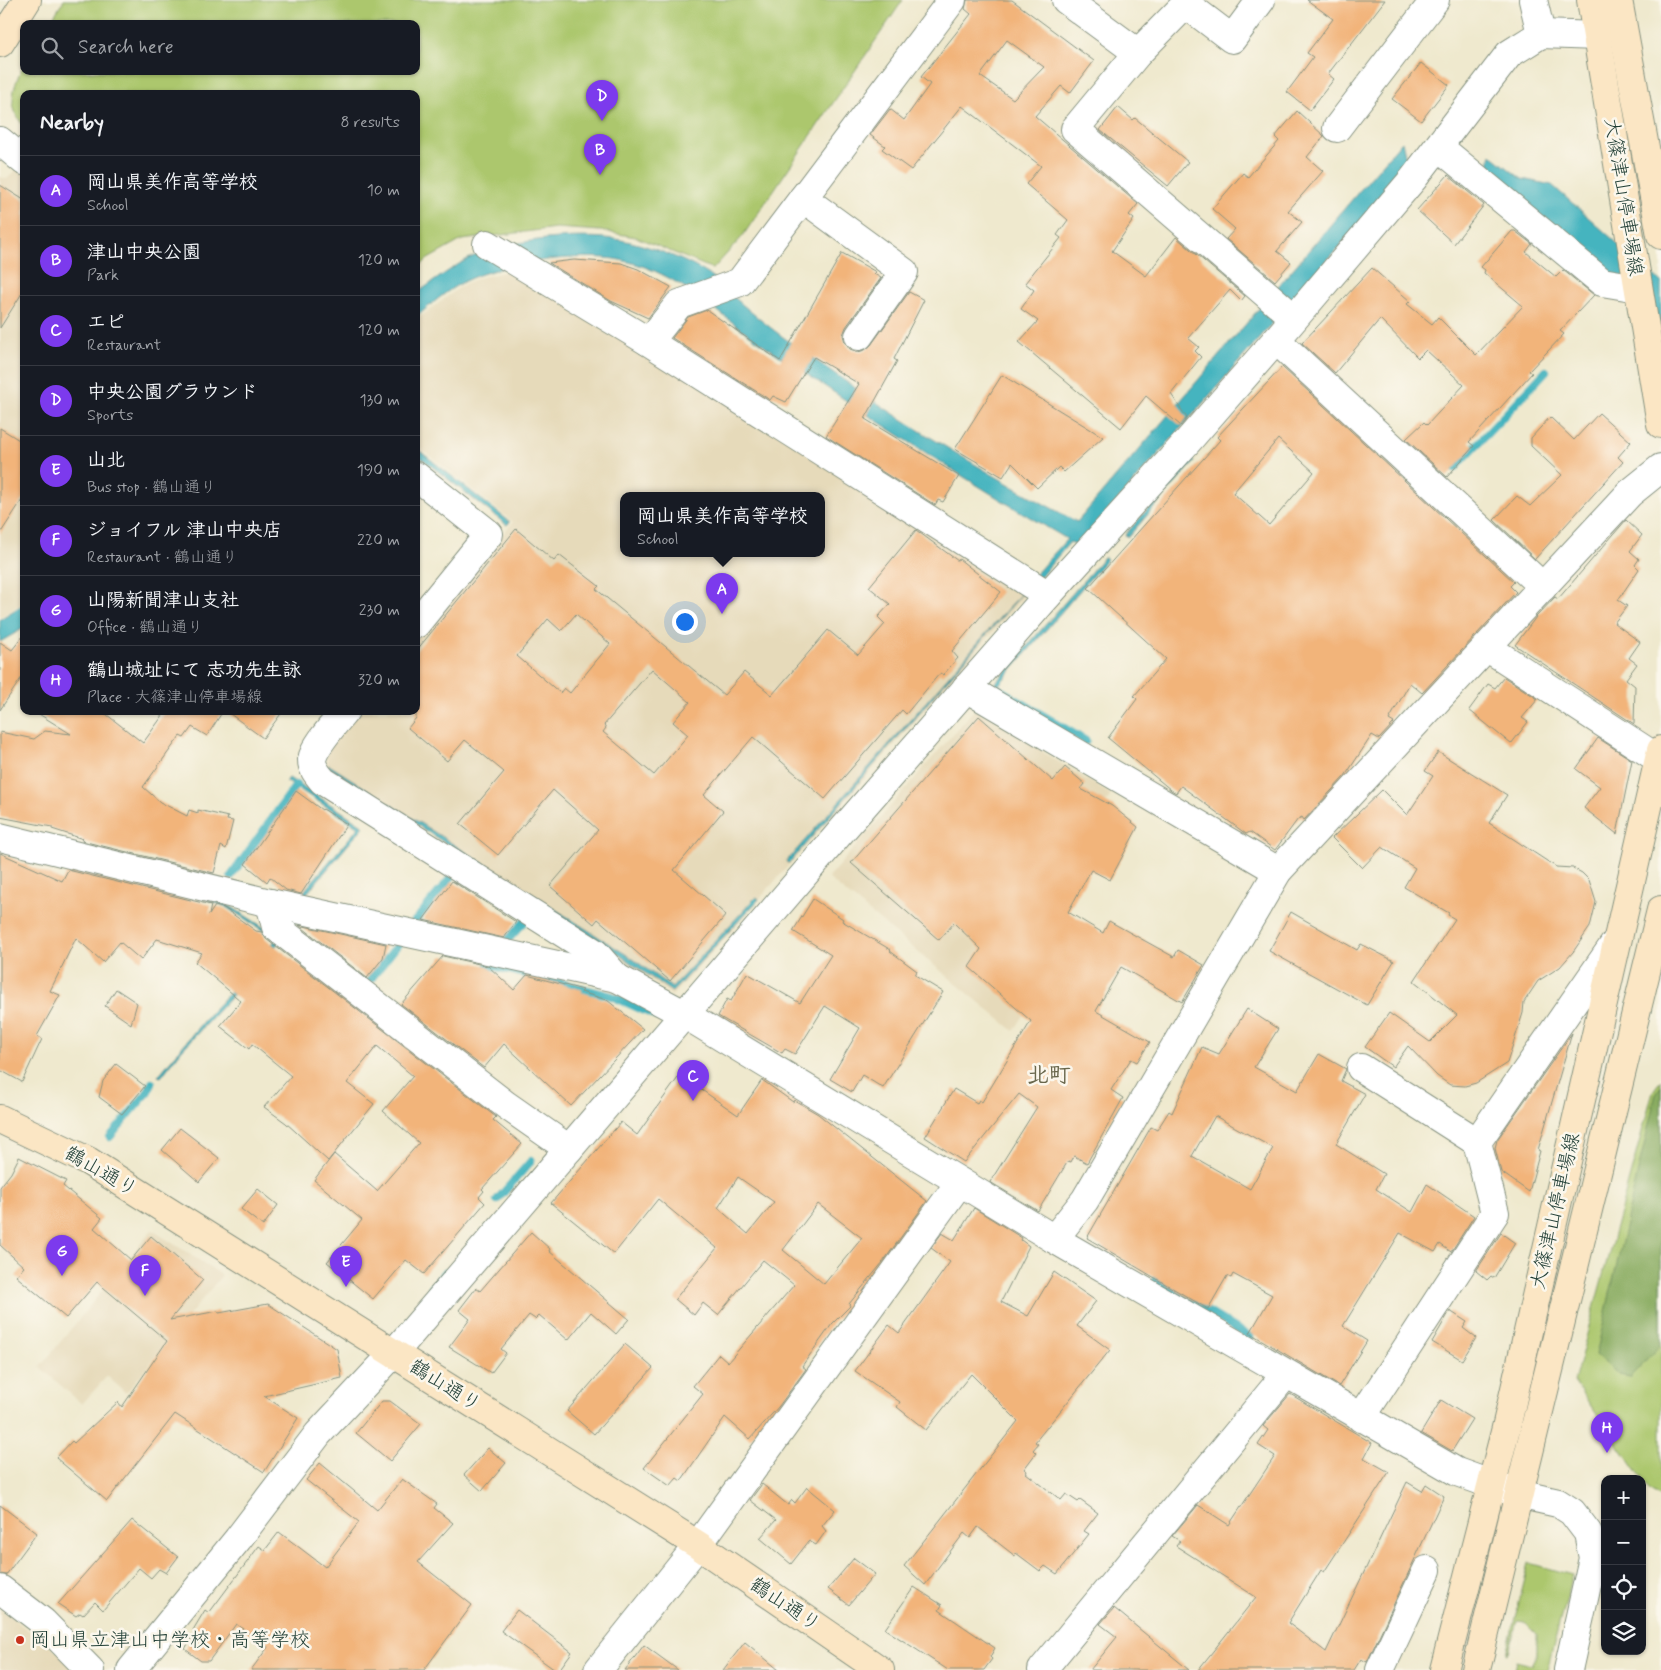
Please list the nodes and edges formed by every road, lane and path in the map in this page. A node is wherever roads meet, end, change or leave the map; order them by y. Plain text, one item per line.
1 (27, 0) edge
2 (952, 0) edge
3 (1066, 0) edge
4 (1262, 0) edge
5 (1435, 0) edge
6 (1533, 0) edge
7 (1591, 0) edge
8 (1618, 0) edge
9 (1541, 34) junction
10 (1598, 36) junction
11 (0, 43) edge
12 (1138, 53) junction
13 (1338, 128) dead end
14 (0, 141) edge
15 (1439, 147) junction
16 (20, 158) edge
17 (803, 198) junction
18 (1661, 234) edge
19 (487, 244) dead end
20 (1638, 288) junction
21 (1294, 318) junction
22 (859, 336) dead end
23 (1276, 340) junction
24 (649, 342) junction
25 (1661, 424) edge
26 (1661, 468) edge
27 (420, 479) edge
28 (1543, 587) junction
29 (1048, 595) junction
30 (420, 619) edge
31 (1488, 648) junction
32 (966, 688) junction
33 (342, 715) edge
34 (1660, 755) edge
35 (0, 836) edge
36 (1278, 871) junction
37 (270, 902) junction
38 (1661, 910) edge
39 (1618, 938) junction
40 (617, 978) junction
41 (684, 1014) junction
42 (1361, 1068) dead end
43 (0, 1119) edge
44 (1477, 1142) junction
45 (569, 1149) junction
46 (960, 1182) junction
47 (1054, 1240) junction
48 (393, 1354) junction
49 (1286, 1374) junction
50 (1361, 1418) junction
51 (1492, 1485) junction
52 (1518, 1494) junction
53 (698, 1545) junction
54 (1427, 1570) dead end
55 (0, 1589) edge
56 (90, 1670) edge
57 (131, 1670) edge
58 (598, 1670) edge
59 (880, 1670) edge
60 (1042, 1670) edge
61 (1380, 1670) edge
62 (1444, 1670) edge
63 (1476, 1670) edge
64 (1568, 1670) edge

1 - 11 main road
2 - 17 street
3 - 12 street
4 - 12 street
5 - 13 street
6 - 9 street
7 - 10 main road, 大篠津山停車場線
8 - 18 main road, 大篠津山停車場線
9 - 10 street
9 - 15 street
10 - 20 main road, 大篠津山停車場線
12 - 21 street
14 - 16 street
15 - 20 street
15 - 21 street
17 - 22 street
17 - 24 street
19 - 24 street
20 - 25 main road, 大篠津山停車場線
21 - 23 street
23 - 28 street
23 - 29 street
24 - 29 street
26 - 28 street
27 - 30 street
28 - 31 street
29 - 32 street
31 - 34 street
31 - 36 street
32 - 36 street
32 - 41 street
33 - 40 street
34 - 39 main road, 大篠津山停車場線
35 - 37 street
36 - 47 street
37 - 40 street
37 - 45 street
38 - 52 main road, 大篠津山停車場線
39 - 44 street
39 - 51 main road, 大篠津山停車場線
40 - 41 street
41 - 45 street
41 - 46 street
42 - 44 street
43 - 48 main road, 鶴山通り
44 - 50 street
45 - 48 street
46 - 47 street
46 - 53 street
47 - 49 street
48 - 53 main road, 鶴山通り
48 - 57 street
49 - 50 street
49 - 60 street
50 - 51 street
51 - 52 street
51 - 62 main road, 大篠津山停車場線
52 - 63 main road, 大篠津山停車場線
52 - 64 street
53 - 58 street
53 - 59 main road, 鶴山通り
54 - 61 street
55 - 56 street

